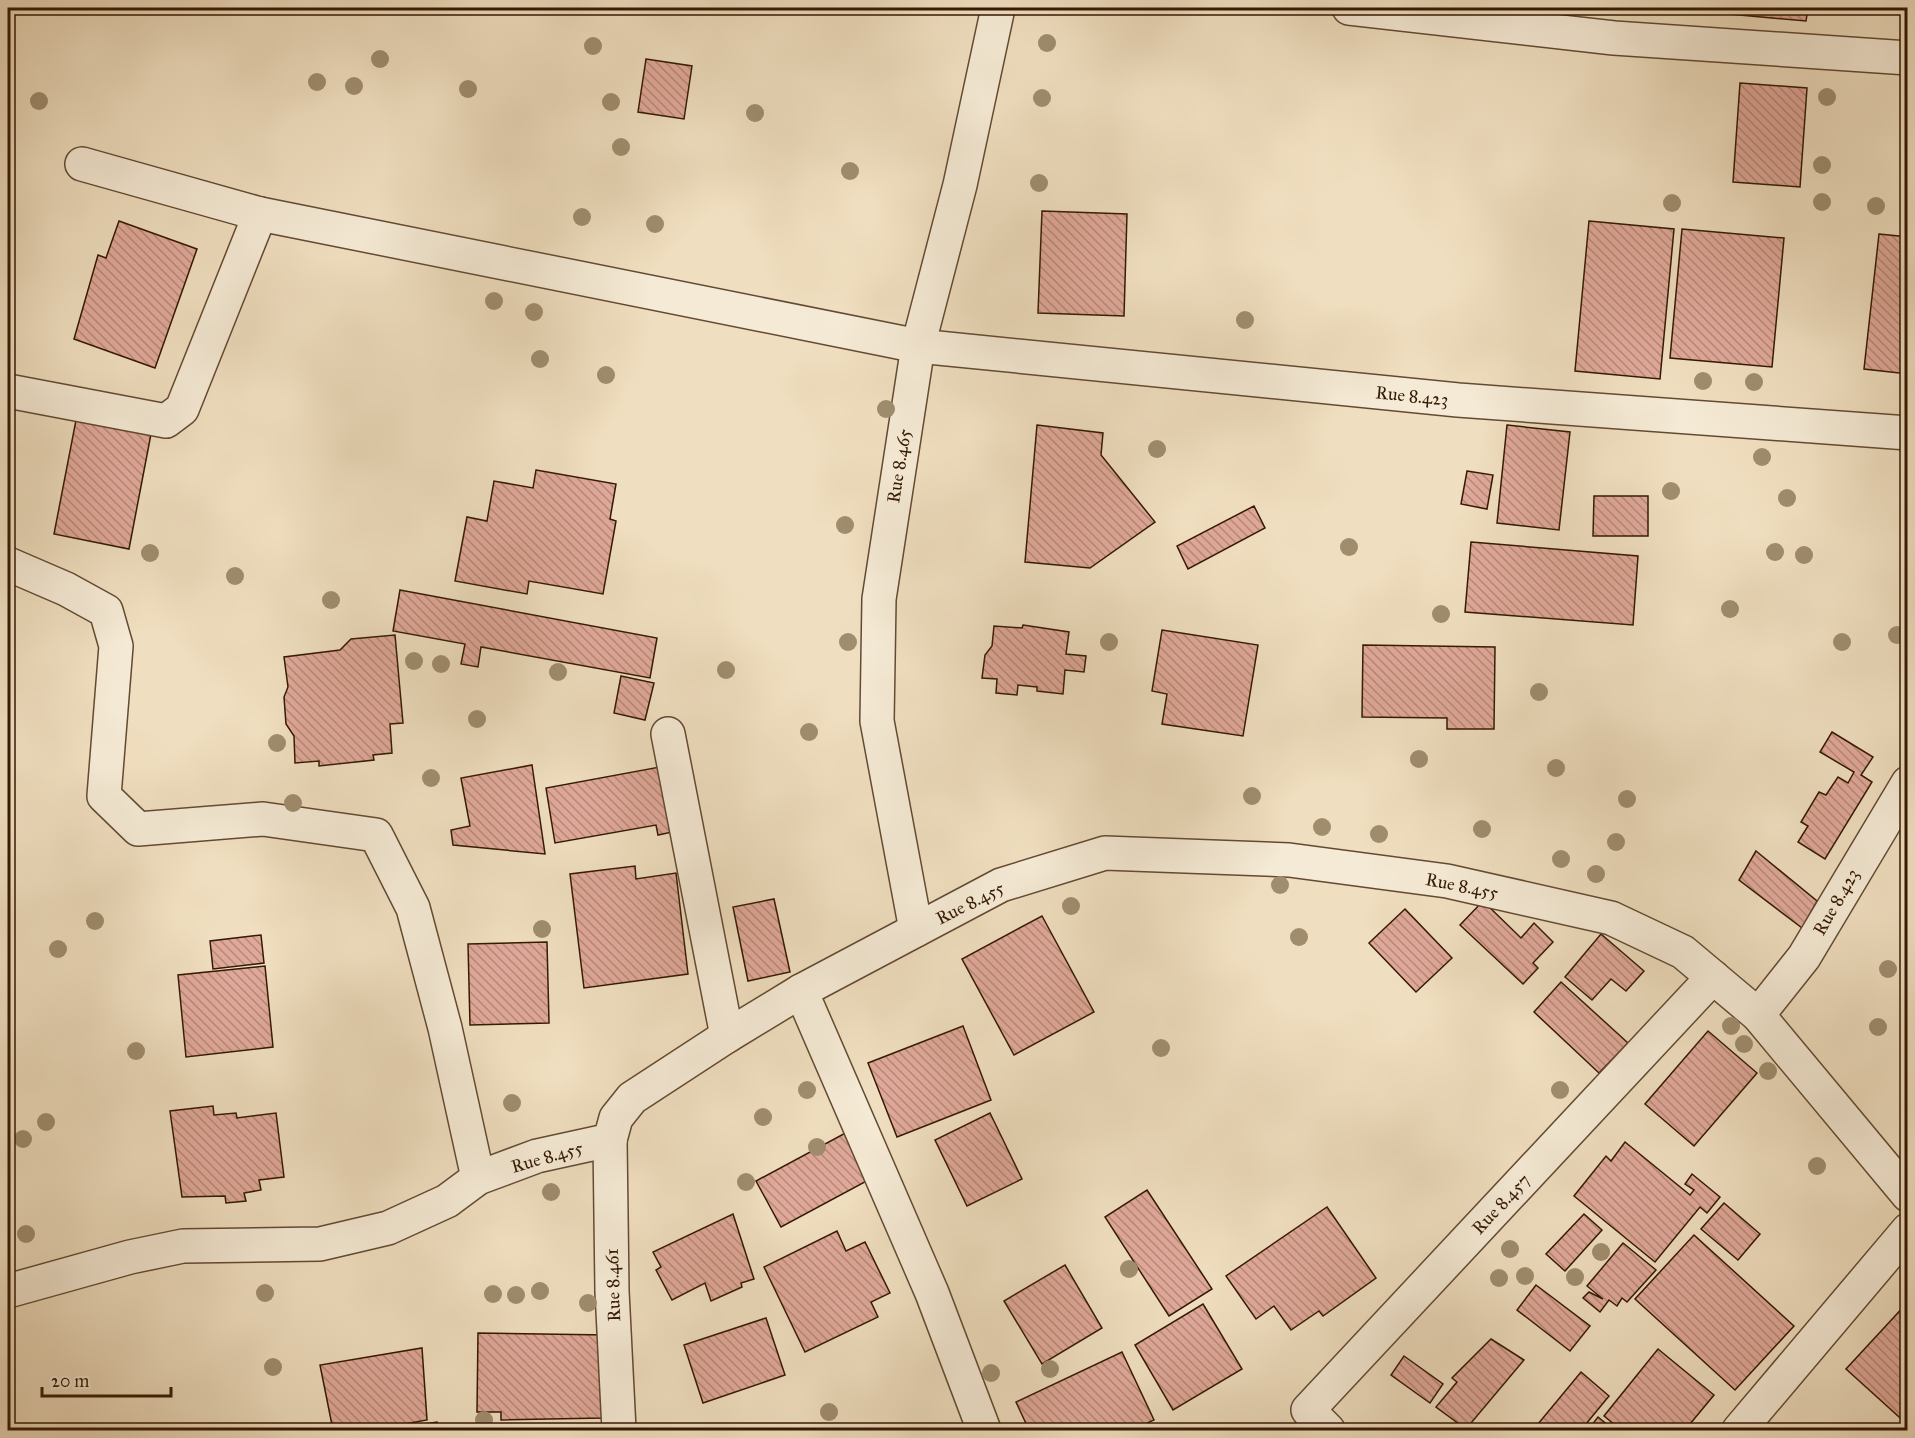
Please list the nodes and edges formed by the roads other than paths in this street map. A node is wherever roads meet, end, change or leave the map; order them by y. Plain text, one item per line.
1 (998, 8) edge
2 (1349, 8) edge
3 (1908, 58) edge
4 (82, 164) dead end
5 (260, 214) junction
6 (918, 346) junction
7 (8, 391) edge
8 (1908, 433) edge
9 (8, 564) edge
10 (668, 734) dead end
11 (1908, 783) edge
12 (916, 930) junction
13 (1713, 977) junction
14 (801, 991) junction
15 (1758, 1015) junction
16 (727, 1036) junction
17 (610, 1140) junction
18 (478, 1178) junction
19 (1908, 1195) edge
20 (1908, 1230) edge
21 (8, 1291) edge
22 (619, 1431) edge
23 (984, 1431) edge
24 (1328, 1431) edge
25 (1739, 1431) edge

1 - 6 street, Rue 8.465
2 - 3 street
4 - 5 street, Rue 8.423
5 - 6 street, Rue 8.423
5 - 7 street
6 - 8 street, Rue 8.423
6 - 12 street, Rue 8.465
9 - 18 street
10 - 16 street
11 - 15 street, Rue 8.423
12 - 13 street, Rue 8.455
12 - 14 street, Rue 8.455
13 - 15 street, Rue 8.455
13 - 24 street, Rue 8.457
14 - 16 street, Rue 8.455
14 - 23 street
15 - 19 street, Rue 8.455
16 - 17 street, Rue 8.455
17 - 18 street, Rue 8.455
17 - 22 street, Rue 8.461
18 - 21 street, Rue 8.455
20 - 25 street

